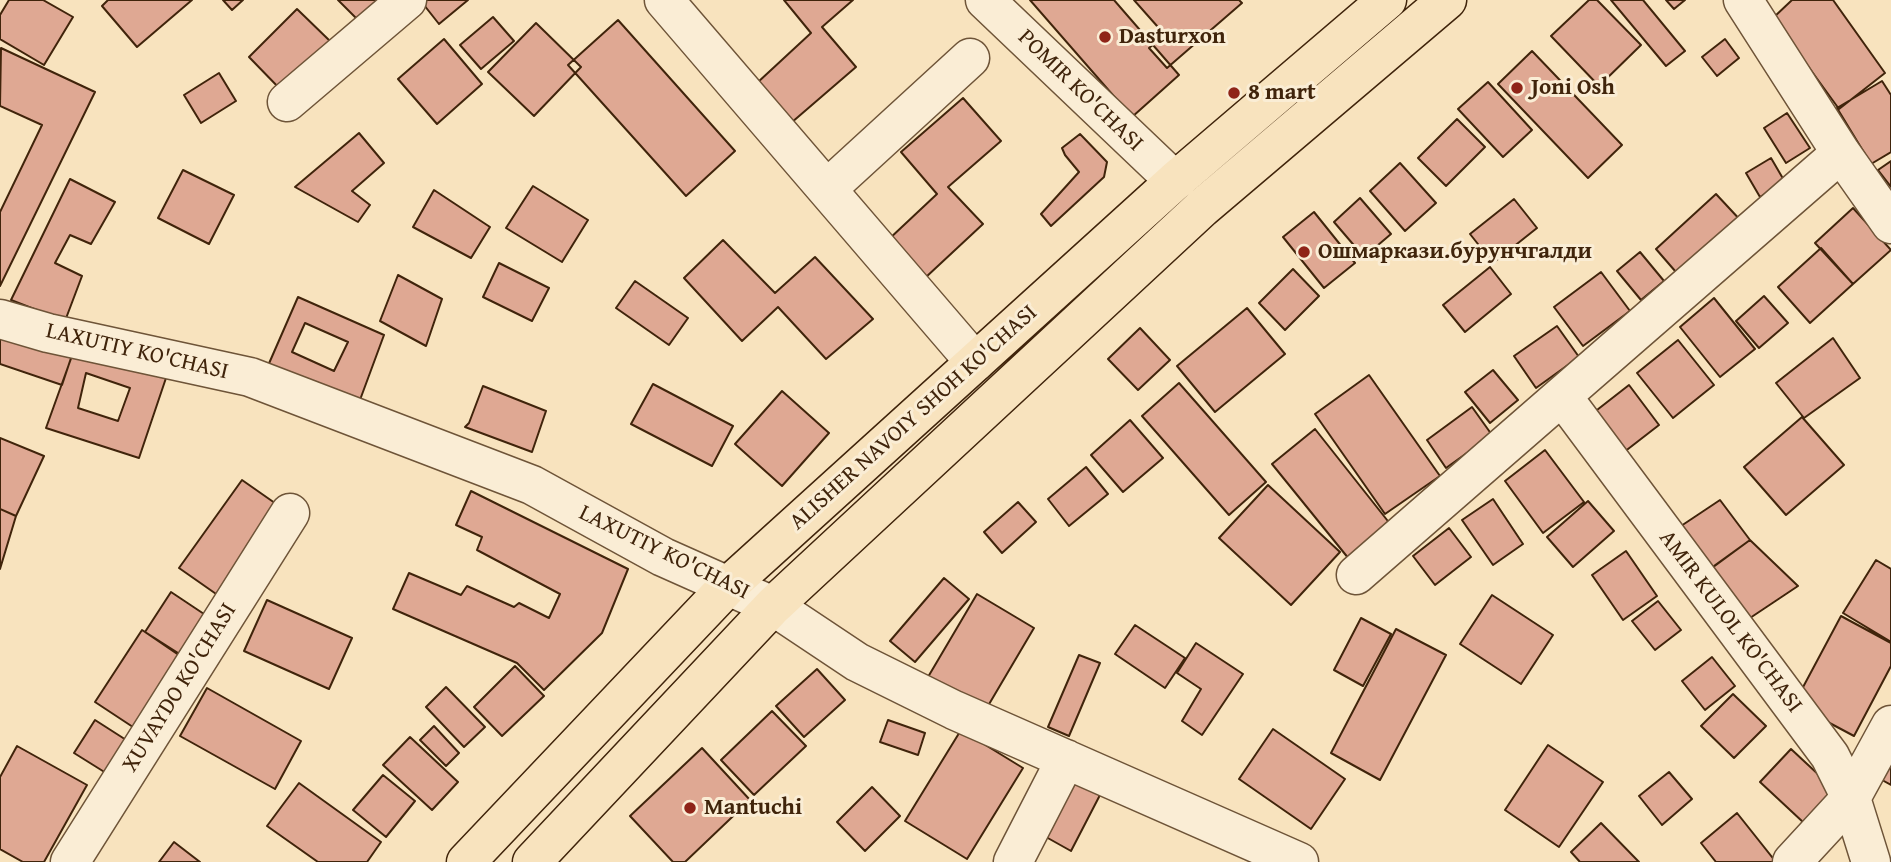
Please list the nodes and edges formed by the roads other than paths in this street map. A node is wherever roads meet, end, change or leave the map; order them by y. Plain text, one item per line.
1 (407, 0) edge
2 (664, 0) edge
3 (985, 0) edge
4 (1387, 0) edge
5 (1447, 0) edge
6 (1743, 0) edge
7 (970, 58) dead end
8 (287, 102) dead end
9 (1841, 153) junction
10 (1175, 181) junction
11 (827, 189) junction
12 (1891, 224) edge
13 (0, 319) edge
14 (975, 362) junction
15 (1562, 396) junction
16 (290, 513) dead end
17 (1356, 575) dead end
18 (728, 586) junction
19 (773, 606) junction
20 (1891, 725) edge
21 (1066, 759) junction
22 (1851, 798) junction
23 (1875, 847) edge
24 (70, 862) edge
25 (466, 862) edge
26 (532, 862) edge
27 (1013, 862) edge
28 (1299, 862) edge
29 (1792, 862) edge

1 - 8 street
2 - 11 street
3 - 10 street, POMIR KO'CHASI
4 - 10 main road, ALISHER NAVOIY SHOH KO'CHASI
5 - 19 main road, ALISHER NAVOIY SHOH KO'CHASI
6 - 9 street
7 - 11 street
9 - 12 street
9 - 15 street
10 - 14 main road, ALISHER NAVOIY SHOH KO'CHASI
11 - 14 street
13 - 18 street, LAXUTIY KO'CHASI
14 - 18 main road, ALISHER NAVOIY SHOH KO'CHASI
15 - 17 street
15 - 22 street, AMIR KULOL KO'CHASI
16 - 24 street, XUVAYDO KO'CHASI
18 - 19 street, LAXUTIY KO'CHASI
18 - 25 main road, ALISHER NAVOIY SHOH KO'CHASI
19 - 21 street, LAXUTIY KO'CHASI
19 - 26 main road, ALISHER NAVOIY SHOH KO'CHASI
20 - 22 street
21 - 27 street
21 - 28 street, LAXUTIY KO'CHASI
22 - 23 street, AMIR KULOL KO'CHASI
22 - 29 street

